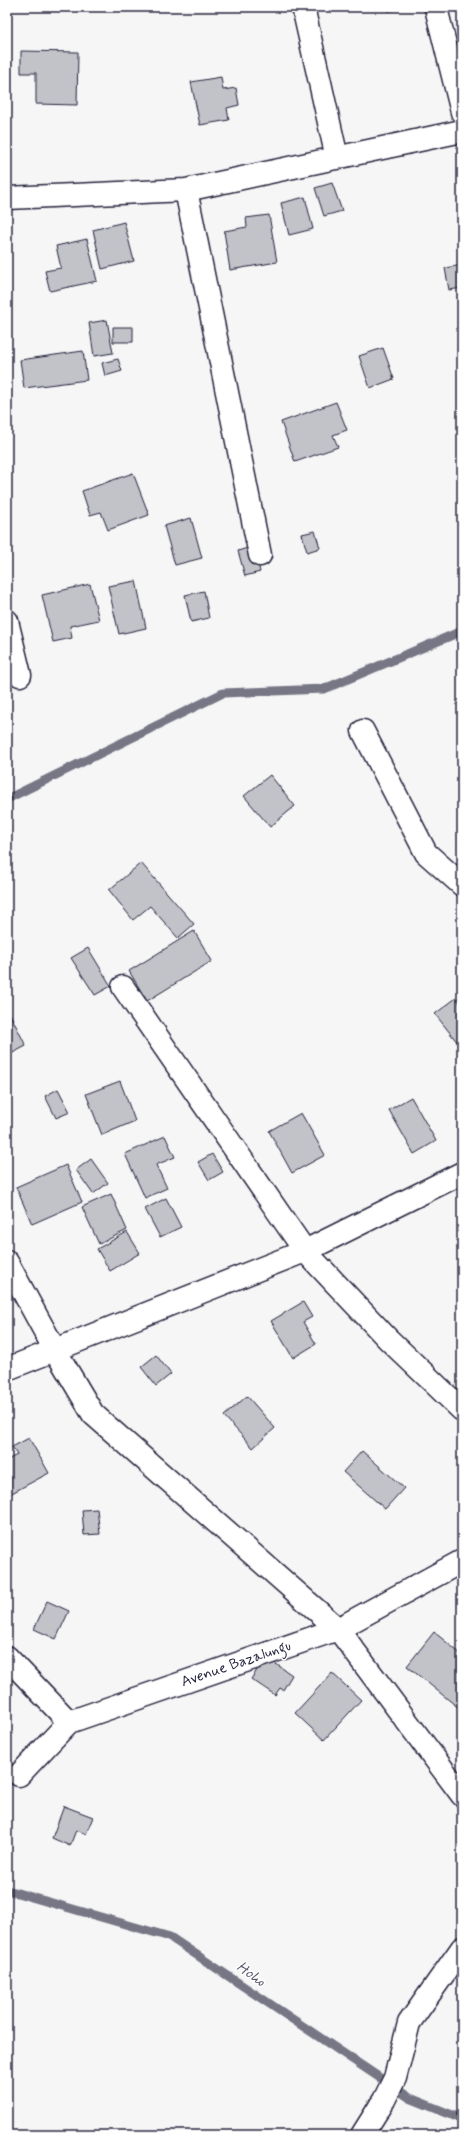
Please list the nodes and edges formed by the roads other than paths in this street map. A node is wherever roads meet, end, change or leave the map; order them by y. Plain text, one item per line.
1 (303, 7) edge
2 (438, 7) edge
3 (462, 112) edge
4 (462, 131) edge
5 (337, 158) junction
6 (186, 190) junction
7 (7, 198) edge
8 (260, 555) dead end
9 (7, 621) edge
10 (20, 675) dead end
11 (363, 731) dead end
12 (462, 886) edge
13 (123, 988) dead end
14 (462, 1173) edge
15 (306, 1251) junction
16 (7, 1262) edge
17 (55, 1350) junction
18 (7, 1370) edge
19 (462, 1410) edge
20 (462, 1561) edge
21 (338, 1629) junction
22 (7, 1657) edge
23 (69, 1722) junction
24 (20, 1775) dead end
25 (462, 1795) edge
26 (462, 1948) edge
27 (362, 2135) edge

1 - 5 street
2 - 3 street
4 - 5 street
5 - 6 street
6 - 7 street
6 - 8 street
9 - 10 street
11 - 12 street
13 - 15 street
14 - 15 street
15 - 17 street
15 - 19 street
16 - 17 street
17 - 18 street
17 - 21 street
20 - 21 street, Avenue Bazalungu
21 - 23 street, Avenue Bazalungu
21 - 25 street
22 - 23 street
23 - 24 street, Avenue Bazalungu
26 - 27 street

